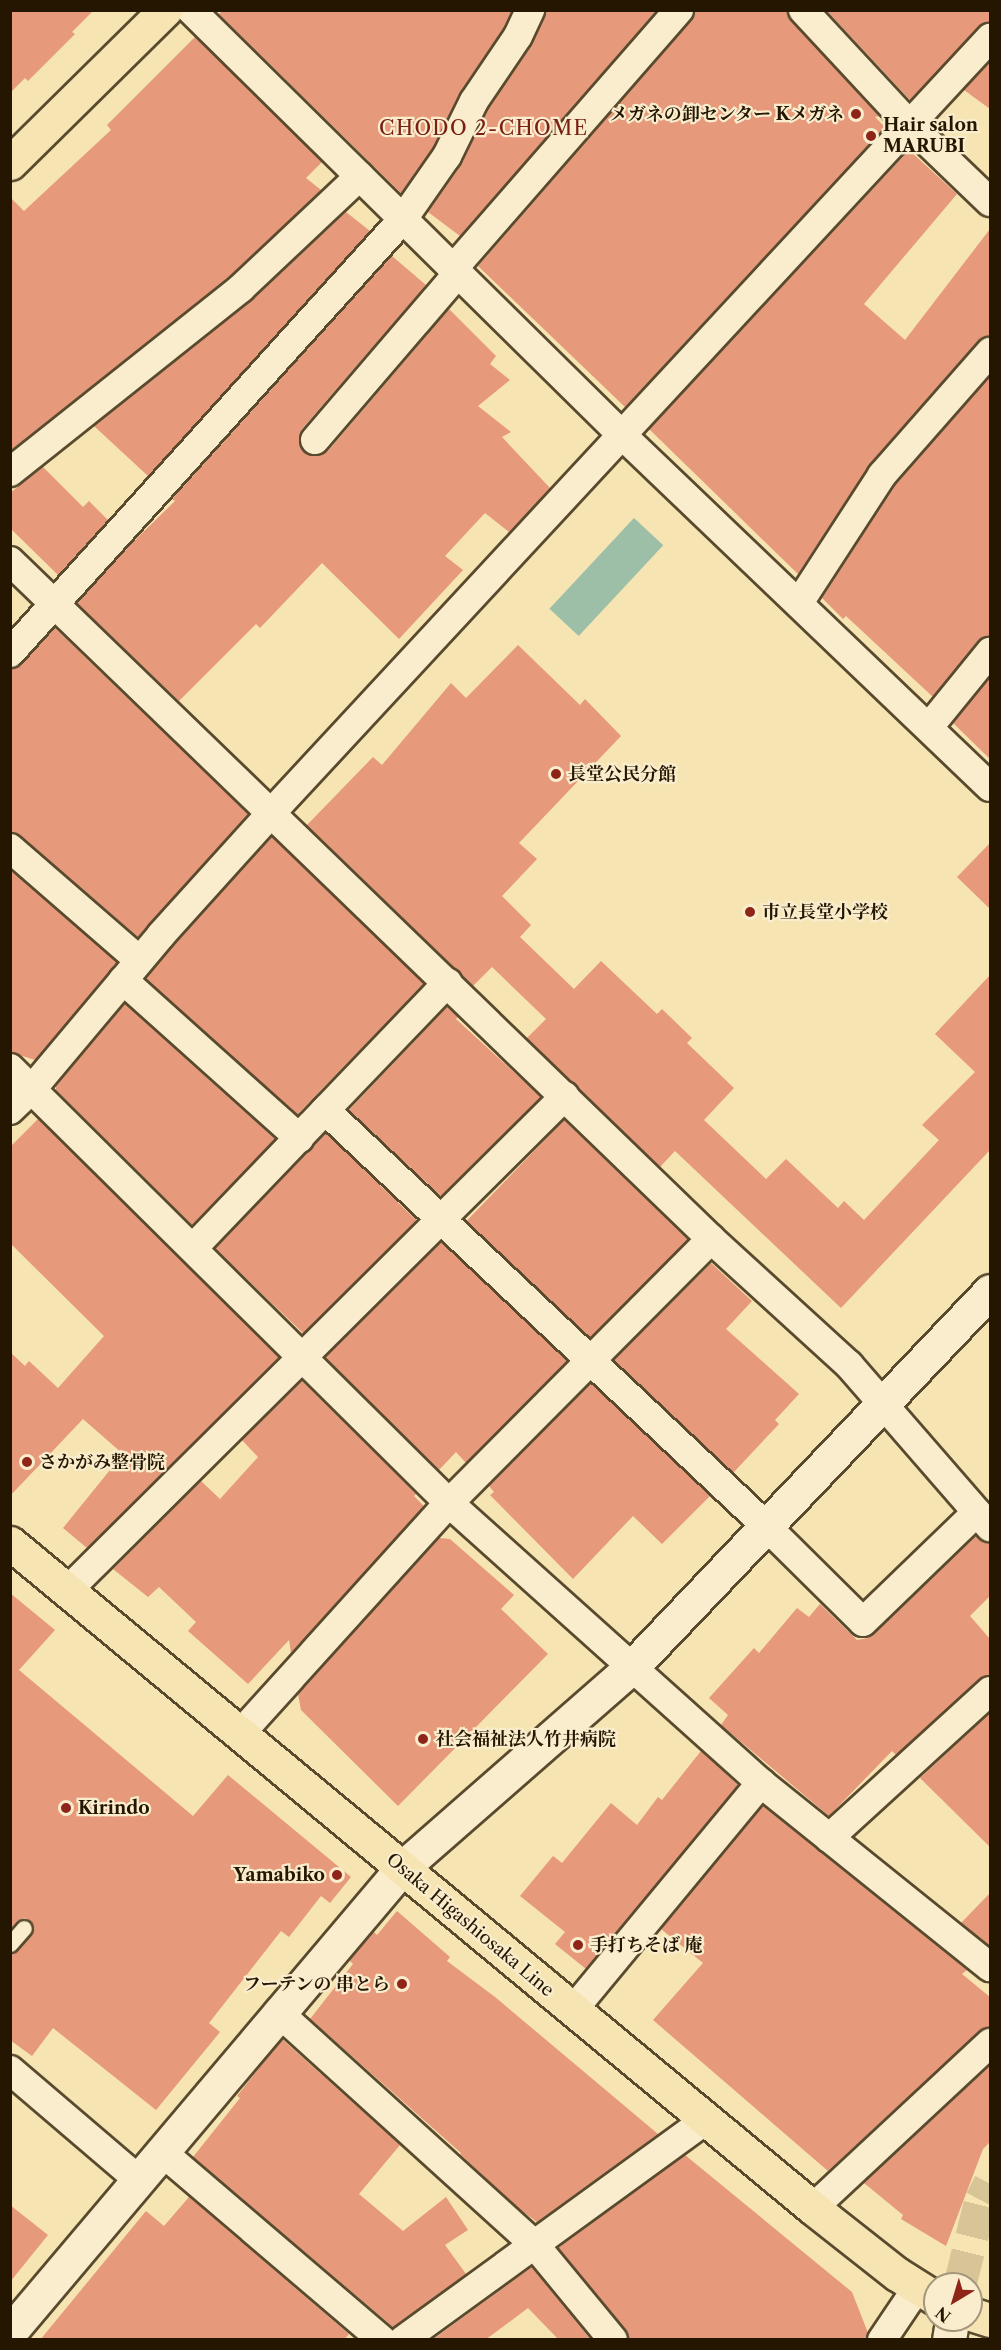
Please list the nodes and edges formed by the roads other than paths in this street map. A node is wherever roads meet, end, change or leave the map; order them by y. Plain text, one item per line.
1 (165, 10) edge
2 (191, 10) edge
3 (530, 10) edge
4 (679, 10) edge
5 (803, 10) edge
6 (990, 38) edge
7 (910, 125) junction
8 (10, 163) edge
9 (360, 176) junction
10 (990, 202) edge
11 (403, 219) junction
12 (456, 271) junction
13 (990, 352) edge
14 (622, 435) junction
15 (315, 440) dead end
16 (10, 472) edge
17 (10, 561) edge
18 (799, 603) junction
19 (56, 604) junction
20 (990, 652) edge
21 (10, 653) edge
22 (928, 727) junction
23 (990, 787) edge
24 (272, 812) junction
25 (10, 848) edge
26 (131, 970) junction
27 (448, 982) junction
28 (10, 1068) edge
29 (32, 1089) junction
30 (565, 1096) junction
31 (10, 1110) edge
32 (325, 1110) junction
33 (299, 1138) junction
34 (441, 1219) junction
35 (711, 1239) junction
36 (193, 1248) junction
37 (990, 1291) edge
38 (302, 1357) junction
39 (592, 1360) junction
40 (883, 1403) junction
41 (449, 1503) junction
42 (984, 1519) edge
43 (766, 1526) junction
44 (10, 1543) edge
45 (67, 1591) junction
46 (632, 1667) junction
47 (990, 1691) edge
48 (240, 1734) junction
49 (761, 1783) junction
50 (830, 1838) junction
51 (402, 1868) junction
52 (24, 1928) dead end
53 (10, 1944) edge
54 (990, 1967) edge
55 (573, 2010) junction
56 (278, 2012) junction
57 (990, 2043) edge
58 (10, 2070) edge
59 (706, 2120) junction
60 (162, 2152) junction
61 (138, 2180) junction
62 (813, 2208) junction
63 (534, 2244) junction
64 (923, 2291) edge
65 (923, 2296) edge
66 (10, 2332) edge
67 (382, 2340) edge
68 (404, 2340) edge
69 (613, 2340) edge
70 (882, 2340) edge

1 - 8 main road
2 - 9 street
3 - 11 street
4 - 12 street
5 - 7 street
6 - 7 street
7 - 10 street
7 - 14 street
9 - 11 street
9 - 16 street
11 - 12 street
11 - 19 street
12 - 14 street
12 - 15 street
13 - 18 street
14 - 18 street
14 - 24 street
17 - 19 street
18 - 22 street
19 - 21 street
19 - 24 street
20 - 22 street
22 - 23 street
24 - 26 street
24 - 27 street
25 - 26 street
26 - 29 street
26 - 33 street
27 - 30 street
27 - 32 street
28 - 29 street
29 - 31 street
29 - 36 street
30 - 34 street
30 - 35 street
32 - 33 street
32 - 34 street
33 - 36 street
34 - 38 street
34 - 39 street
35 - 39 street
35 - 40 street
36 - 38 street
37 - 40 street
38 - 41 street
38 - 45 street
39 - 41 street
39 - 43 street
40 - 42 street
40 - 43 street
41 - 46 street
41 - 48 street
42 - 43 street
43 - 46 street
44 - 45 main road, Osaka Higashiosaka Line
45 - 48 main road, Osaka Higashiosaka Line
46 - 49 street
46 - 51 street
47 - 50 street
48 - 51 main road, Osaka Higashiosaka Line
49 - 50 street
49 - 55 street
50 - 54 street
51 - 55 main road, Osaka Higashiosaka Line
51 - 56 street
52 - 53 lane
55 - 59 main road, Osaka Higashiosaka Line
56 - 60 street
56 - 63 street
57 - 62 street
58 - 61 street
59 - 62 main road, Osaka Higashiosaka Line
59 - 63 street
60 - 61 street
60 - 67 street
61 - 66 street
62 - 64 main road, Osaka Higashiosaka Line
63 - 68 street
63 - 69 street
65 - 70 street

